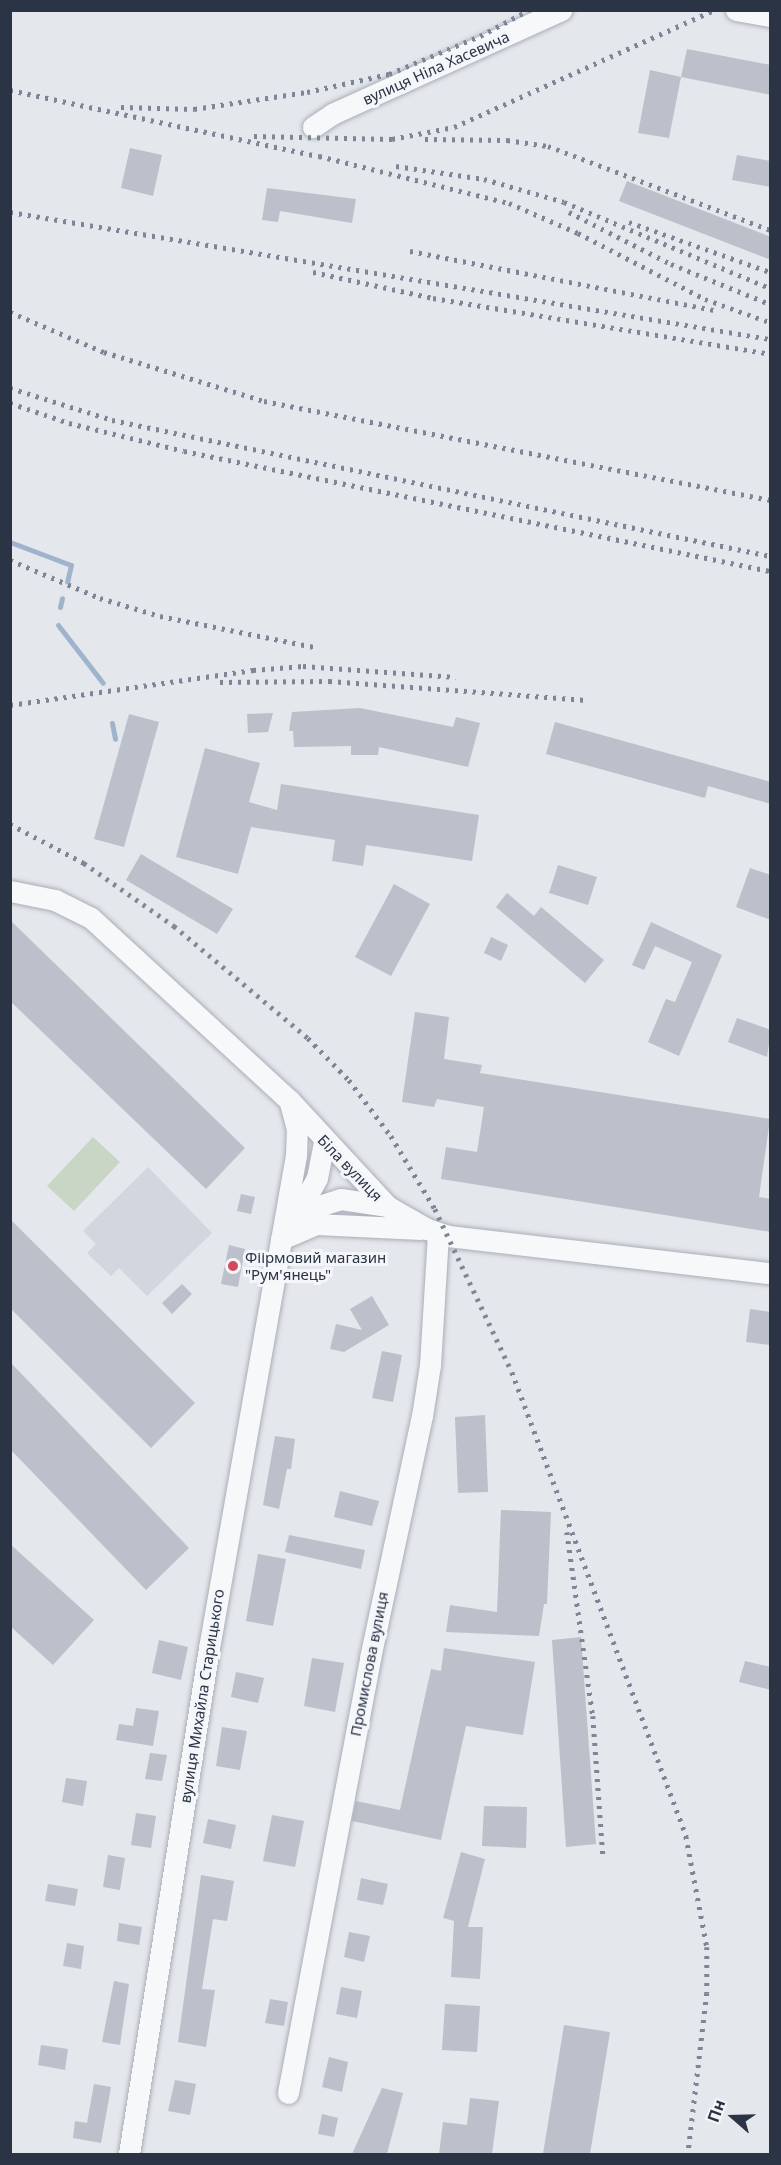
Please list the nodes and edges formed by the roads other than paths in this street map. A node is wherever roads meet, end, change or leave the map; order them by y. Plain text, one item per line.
1 (561, 10) edge
2 (736, 10) edge
3 (771, 16) edge
4 (313, 128) dead end
5 (10, 891) edge
6 (289, 1100) junction
7 (324, 1142) junction
8 (387, 1206) junction
9 (432, 1231) junction
10 (281, 1239) junction
11 (771, 1273) edge
12 (288, 2093) dead end
13 (129, 2154) edge

1 - 4 street, вулиця Ніла Хасевича
2 - 3 street
5 - 6 street, Біла вулиця
6 - 7 street, Біла вулиця
6 - 10 street, вулиця Михайла Старицького
7 - 8 street, Біла вулиця
7 - 10 street, вулиця Михайла Старицького
8 - 9 street, Біла вулиця
8 - 10 street
9 - 10 street
9 - 11 street, Біла вулиця
9 - 12 street, Промислова вулиця
10 - 13 street, вулиця Михайла Старицького

